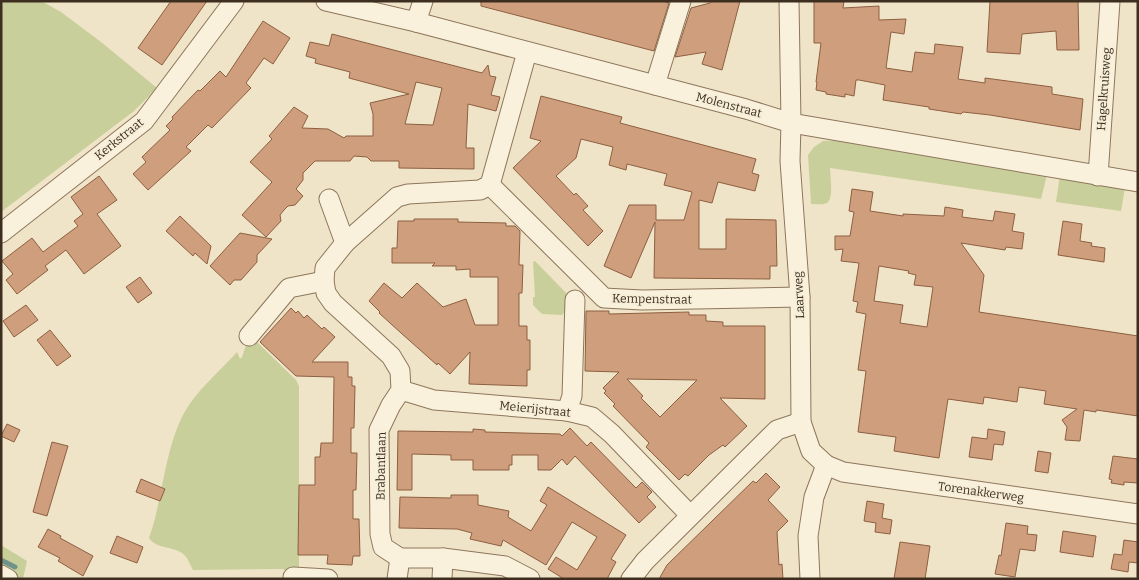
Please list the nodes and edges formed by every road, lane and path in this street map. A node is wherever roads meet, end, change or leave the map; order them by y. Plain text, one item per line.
1 (234, 1) edge
2 (326, 1) edge
3 (423, 1) edge
4 (681, 1) edge
5 (790, 1) edge
6 (1110, 1) edge
7 (416, 22) junction
8 (527, 52) junction
9 (655, 85) junction
10 (791, 123) junction
11 (1098, 176) junction
12 (1138, 182) edge
13 (490, 185) junction
14 (329, 199) dead end
15 (1, 233) edge
16 (345, 243) junction
17 (324, 281) junction
18 (800, 297) junction
19 (575, 300) dead end
20 (249, 336) dead end
21 (401, 390) junction
22 (567, 411) junction
23 (801, 422) junction
24 (826, 465) junction
25 (1138, 514) edge
26 (690, 515) junction
27 (400, 558) junction
28 (443, 558) junction
29 (1, 575) edge
30 (293, 577) dead end
31 (8, 579) edge
32 (328, 579) edge
33 (397, 579) edge
34 (442, 579) edge
35 (530, 579) edge
36 (631, 579) edge
37 (810, 579) edge

1 - 15 street, Kerkstraat
2 - 7 street, Molenstraat
3 - 7 street
4 - 9 street
5 - 10 street, Laarweg
6 - 11 street, Hagelkruisweg
7 - 8 street, Molenstraat
8 - 9 street, Molenstraat
8 - 13 street
9 - 10 street, Molenstraat
10 - 11 street, Molenstraat
10 - 18 street, Laarweg
11 - 12 street, Molenstraat
13 - 16 street
13 - 18 street, Kempenstraat
14 - 16 street
16 - 17 street
17 - 20 street
17 - 21 street
18 - 23 street, Laarweg
19 - 22 street
21 - 22 street, Meierijstraat
21 - 27 street, Brabantlaan
22 - 26 street, Meierijstraat
23 - 24 street, Laarweg
23 - 26 street
24 - 25 street, Torenakkerweg
24 - 37 street
26 - 36 street
27 - 28 street
27 - 33 street
28 - 34 street
28 - 35 street
29 - 31 street
30 - 32 street

